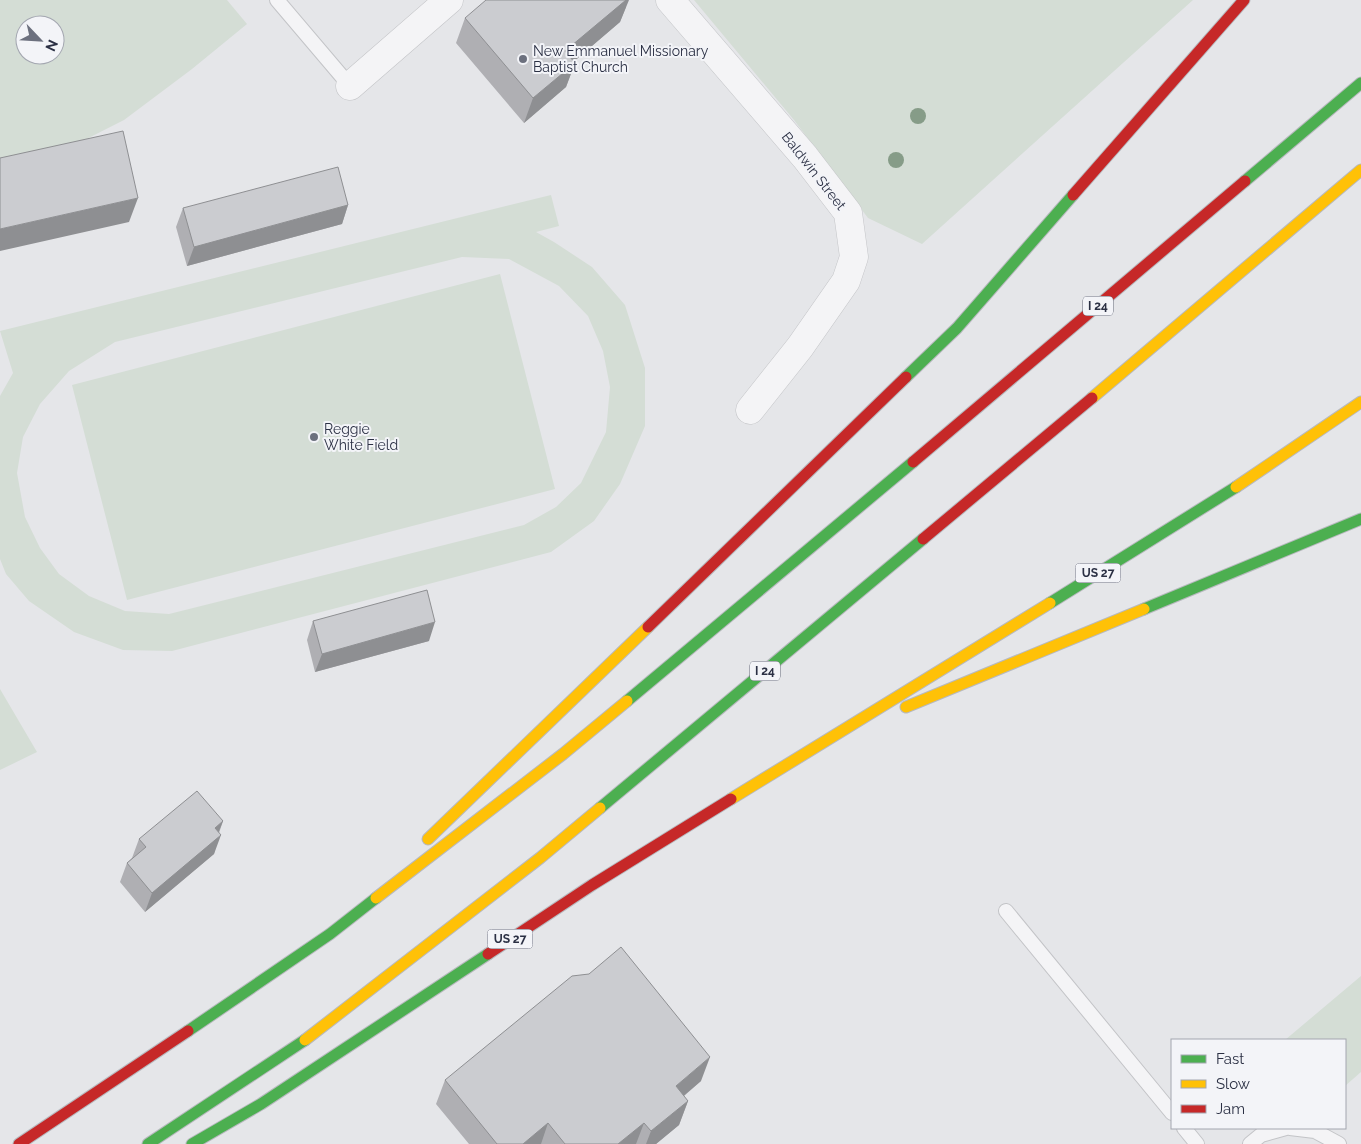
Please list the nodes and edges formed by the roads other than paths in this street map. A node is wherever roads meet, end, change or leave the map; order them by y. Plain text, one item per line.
1 (277, 0) edge
2 (449, 0) edge
3 (670, 0) edge
4 (1244, 0) edge
5 (1361, 83) edge
6 (350, 86) joint
7 (1361, 170) edge
8 (1361, 402) edge
9 (750, 410) dead end
10 (1361, 519) edge
11 (831, 738) junction
12 (422, 844) dead end
13 (408, 858) dead end
14 (1006, 911) dead end
15 (330, 934) junction
16 (1171, 1112) edge
17 (1185, 1129) edge
18 (1284, 1129) edge
19 (1295, 1129) edge
20 (19, 1144) edge
21 (148, 1144) edge
22 (192, 1144) edge
23 (1197, 1144) edge
24 (1250, 1144) edge
25 (1338, 1144) edge

1 - 6 lane
2 - 6 street
3 - 9 street, Baldwin Street
4 - 12 highway
5 - 15 highway, I 24
7 - 21 highway, I 24
8 - 11 highway, US 27
10 - 11 highway
11 - 22 highway, US 27
13 - 15 highway
14 - 16 lane
15 - 20 highway, I 24
17 - 23 lane
18 - 24 lane
19 - 25 lane

